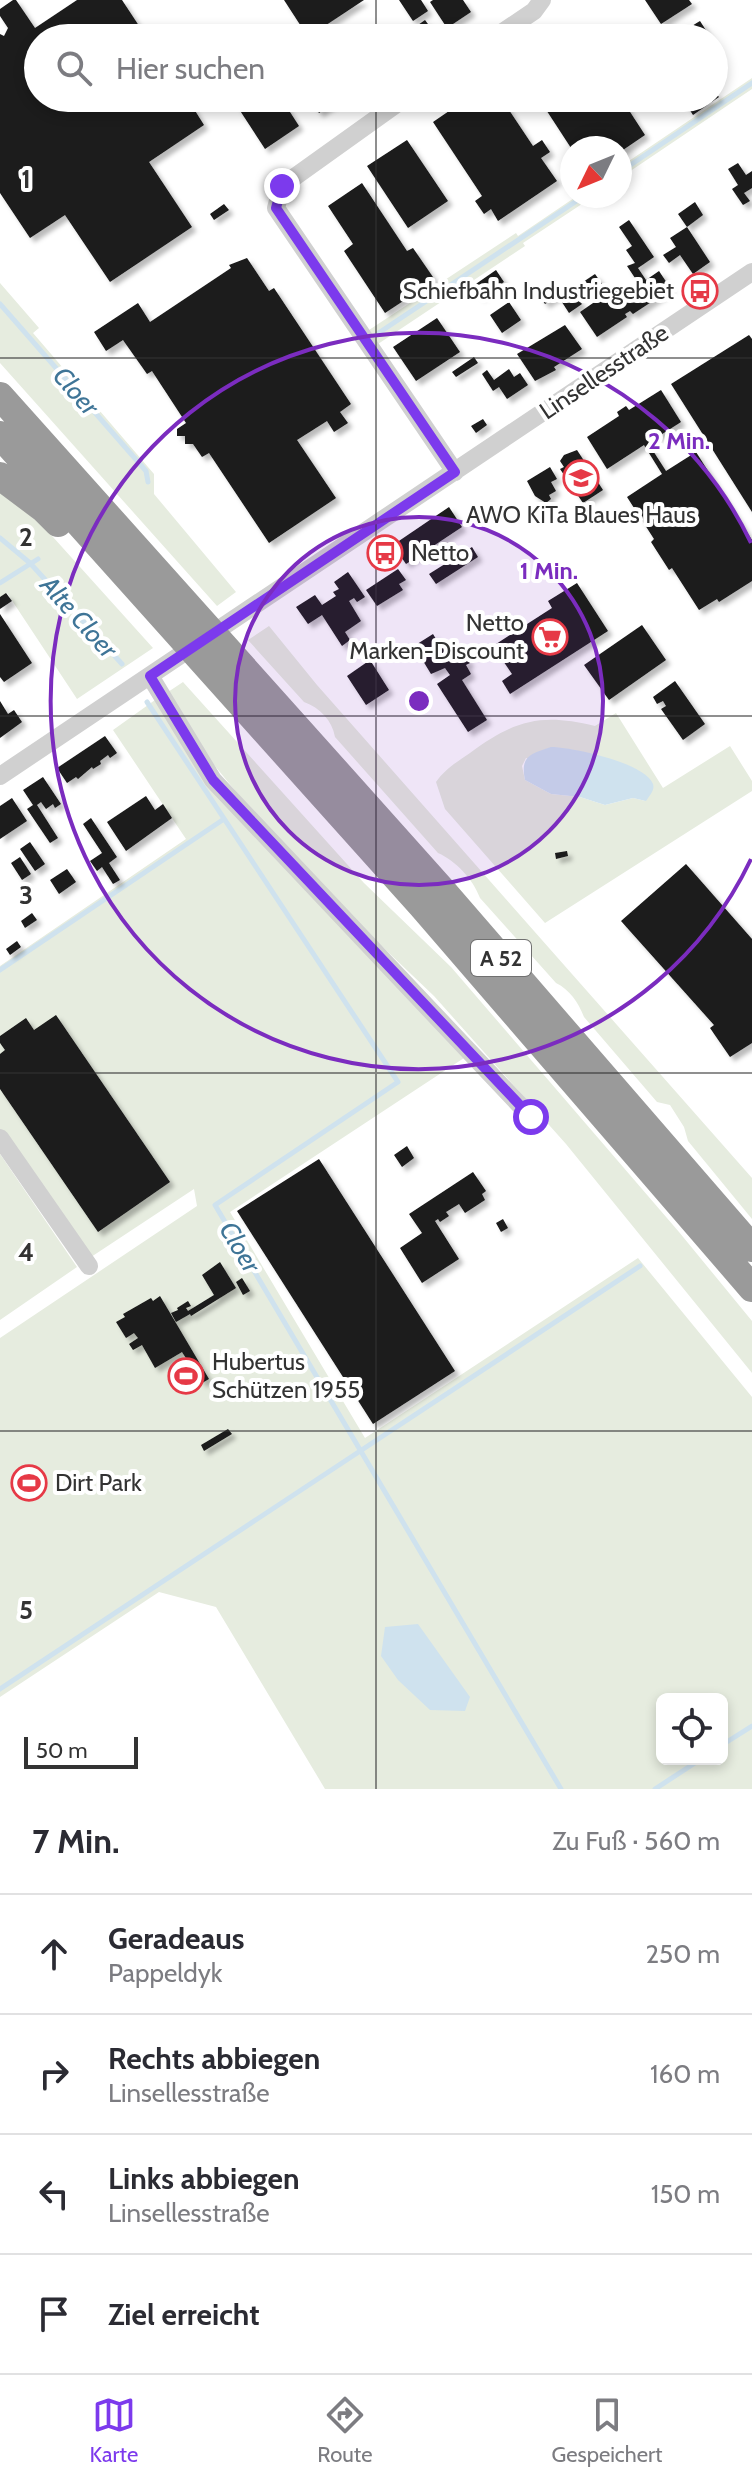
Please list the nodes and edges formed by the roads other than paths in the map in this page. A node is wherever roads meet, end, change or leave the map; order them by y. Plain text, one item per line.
1 (542, 0) edge
2 (515, 24) edge
3 (385, 112) edge
4 (752, 272) edge
5 (0, 396) edge
6 (0, 435) edge
7 (455, 472) junction
8 (0, 476) edge
9 (138, 588) junction
10 (180, 616) junction
11 (150, 676) junction
12 (236, 679) junction
13 (0, 776) edge
14 (531, 1117) dead end
15 (0, 1138) edge
16 (752, 1248) edge
17 (89, 1266) dead end
18 (752, 1288) edge

1 - 2 street
3 - 7 street
4 - 7 street, Linsellesstraße
5 - 10 highway, A 52
6 - 9 highway, A 52
7 - 11 street, Linsellesstraße
8 - 9 highway
9 - 10 highway, A 52
10 - 12 highway, A 52
11 - 13 street, Linsellesstraße
11 - 14 street
12 - 16 highway, A 52
12 - 18 highway, A 52
15 - 17 street

